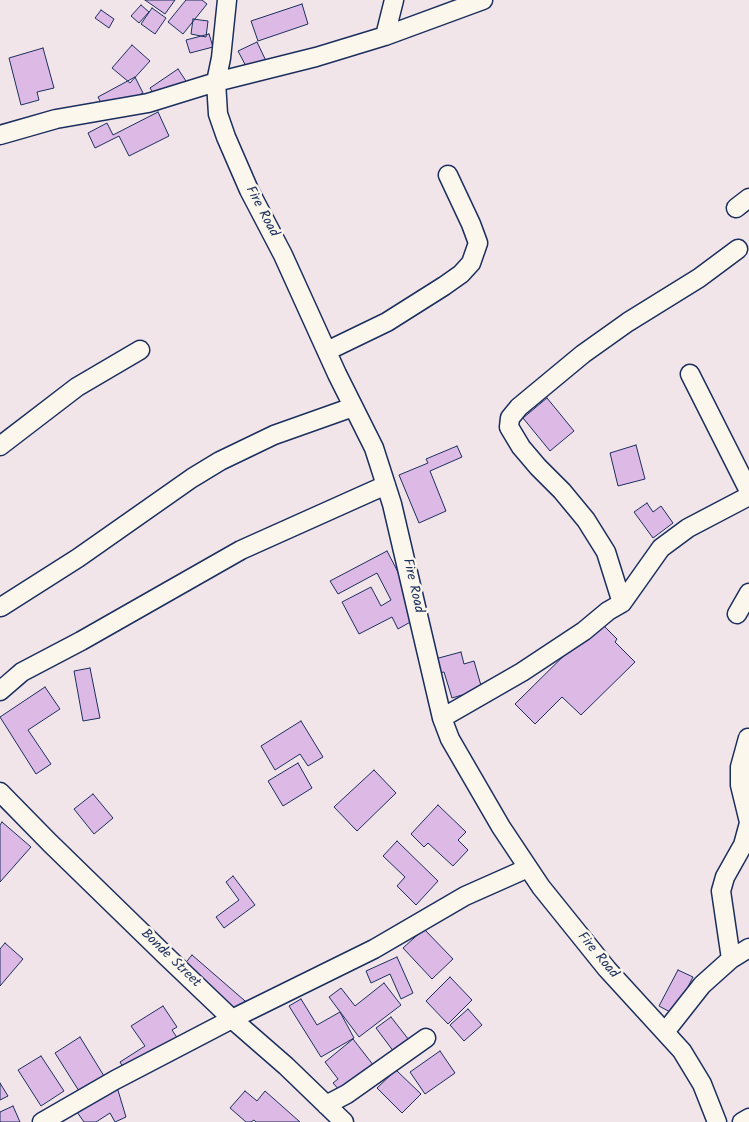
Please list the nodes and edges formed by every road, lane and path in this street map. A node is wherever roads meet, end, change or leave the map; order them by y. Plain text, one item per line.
1 (227, 0) edge
2 (394, 0) edge
3 (483, 0) edge
4 (385, 36) junction
5 (216, 82) junction
6 (0, 135) edge
7 (448, 175) dead end
8 (738, 250) dead end
9 (140, 350) dead end
10 (327, 351) junction
11 (690, 374) dead end
12 (353, 407) junction
13 (0, 446) edge
14 (386, 485) junction
15 (748, 499) edge
16 (749, 593) edge
17 (622, 602) junction
18 (2, 607) dead end
19 (737, 614) dead end
20 (0, 691) edge
21 (442, 718) junction
22 (748, 738) edge
23 (0, 792) edge
24 (749, 823) edge
25 (528, 868) junction
26 (749, 948) edge
27 (731, 959) junction
28 (232, 1018) junction
29 (665, 1032) junction
30 (426, 1038) dead end
31 (326, 1105) junction
32 (749, 1118) edge
33 (42, 1122) edge
34 (344, 1122) edge
35 (717, 1122) edge
36 (742, 1122) edge

1 - 5 street, Fire Road
2 - 4 street
3 - 4 street
4 - 5 street
5 - 6 street
5 - 10 street, Fire Road
7 - 10 street
8 - 17 street
9 - 13 street
10 - 12 street, Fire Road
11 - 15 street
12 - 14 street, Fire Road
12 - 18 street
14 - 20 street
14 - 21 street, Fire Road
15 - 17 street
16 - 19 street
17 - 21 street
21 - 25 street, Fire Road
22 - 24 street
23 - 28 street, Bonde Street
24 - 27 street
25 - 28 street
25 - 29 street, Fire Road
26 - 27 street
27 - 29 street
28 - 31 street, Bonde Street
28 - 33 street
29 - 35 street, Fire Road
30 - 31 street
31 - 34 street, Bonde Street
32 - 36 street

